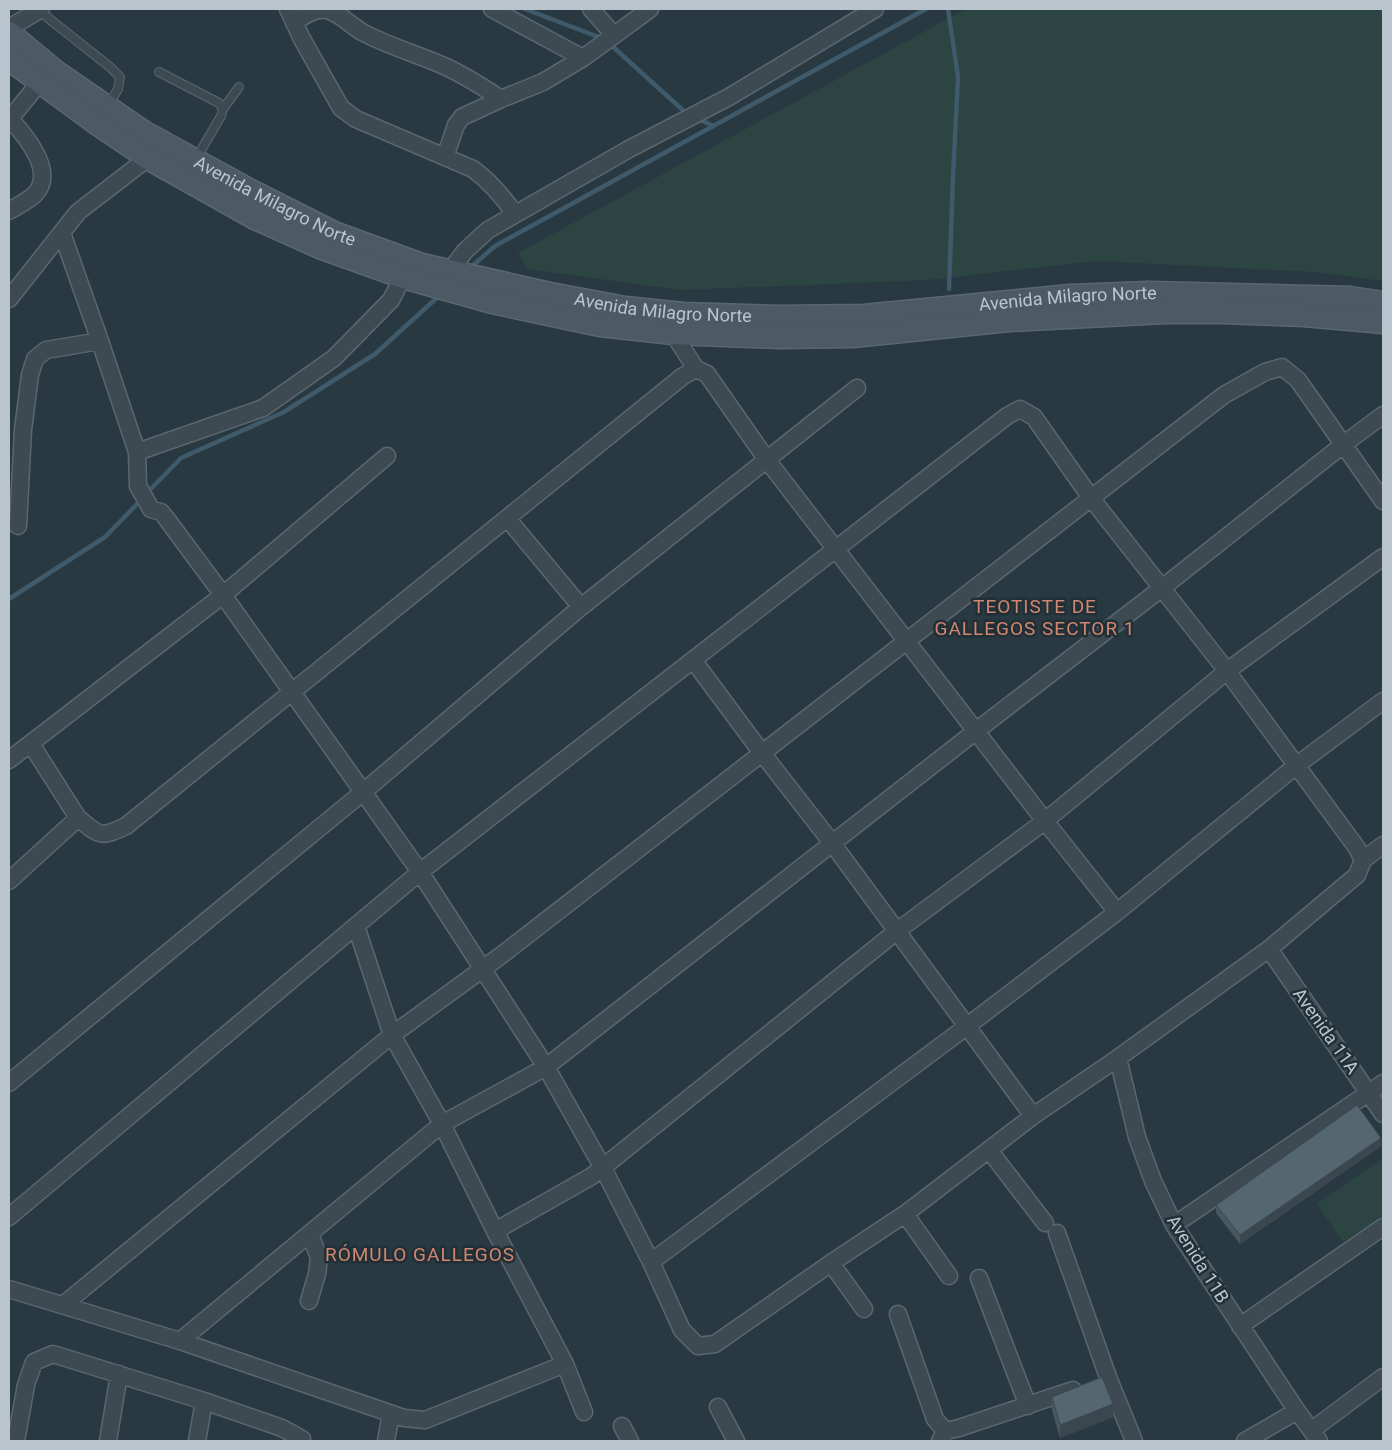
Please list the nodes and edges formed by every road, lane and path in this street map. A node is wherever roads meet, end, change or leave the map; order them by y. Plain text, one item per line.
1 (492, 9) edge
2 (591, 9) edge
3 (650, 9) edge
4 (875, 9) edge
5 (39, 10) edge
6 (291, 16) edge
7 (9, 28) edge
8 (9, 33) edge
9 (614, 35) junction
10 (583, 58) junction
11 (9, 59) edge
12 (159, 72) dead end
13 (40, 82) junction
14 (239, 87) dead end
15 (501, 99) junction
16 (107, 107) junction
17 (223, 110) junction
18 (9, 120) edge
19 (156, 150) junction
20 (445, 157) junction
21 (194, 160) junction
22 (9, 211) edge
23 (516, 214) junction
24 (62, 233) junction
25 (450, 272) junction
26 (402, 277) junction
27 (9, 299) edge
28 (1383, 303) edge
29 (1383, 322) edge
30 (673, 333) junction
31 (100, 341) junction
32 (696, 369) junction
33 (857, 388) dead end
34 (1383, 416) edge
35 (1344, 444) junction
36 (137, 452) junction
37 (387, 456) dead end
38 (767, 460) junction
39 (1091, 498) junction
40 (1383, 501) edge
41 (507, 518) junction
42 (18, 526) dead end
43 (836, 550) junction
44 (1383, 557) edge
45 (1162, 588) junction
46 (223, 595) junction
47 (581, 607) junction
48 (906, 641) junction
49 (693, 660) junction
50 (1227, 672) junction
51 (292, 692) junction
52 (1383, 702) edge
53 (976, 731) junction
54 (31, 744) junction
55 (762, 753) junction
56 (9, 760) edge
57 (1297, 765) junction
58 (362, 792) junction
59 (78, 818) junction
60 (1044, 821) junction
61 (832, 843) junction
62 (1383, 845) edge
63 (1363, 860) junction
64 (420, 872) junction
65 (9, 881) edge
66 (1117, 912) junction
67 (356, 926) junction
68 (897, 931) junction
69 (1269, 950) junction
70 (483, 970) junction
71 (966, 1028) junction
72 (392, 1035) junction
73 (1118, 1058) junction
74 (546, 1067) junction
75 (9, 1083) edge
76 (1383, 1083) edge
77 (1369, 1093) junction
78 (1383, 1114) edge
79 (1033, 1116) junction
80 (442, 1124) junction
81 (989, 1150) junction
82 (602, 1168) junction
83 (906, 1214) junction
84 (9, 1217) edge
85 (1174, 1225) junction
86 (1383, 1227) edge
87 (495, 1230) junction
88 (310, 1234) junction
89 (651, 1262) junction
90 (831, 1263) junction
91 (949, 1276) dead end
92 (979, 1278) dead end
93 (9, 1289) edge
94 (309, 1300) dead end
95 (63, 1305) junction
96 (864, 1309) dead end
97 (898, 1314) dead end
98 (1240, 1326) junction
99 (180, 1341) junction
100 (565, 1364) junction
101 (120, 1374) junction
102 (1108, 1377) junction
103 (1383, 1377) edge
104 (204, 1401) junction
105 (1028, 1406) junction
106 (718, 1407) dead end
107 (1297, 1411) junction
108 (584, 1412) dead end
109 (391, 1414) junction
110 (622, 1426) dead end
111 (942, 1436) edge
112 (1316, 1436) edge
113 (16, 1441) edge
114 (108, 1441) edge
115 (197, 1441) edge
116 (302, 1441) edge
117 (386, 1441) edge
118 (630, 1441) edge
119 (736, 1441) edge
120 (1134, 1441) edge
121 (1245, 1441) edge

1 - 10 street
2 - 9 street
3 - 9 street
4 - 23 street
5 - 7 street
5 - 16 lane
6 - 15 street
6 - 20 street
8 - 16 main road, Avenida Milagro Norte
9 - 10 street
10 - 15 street
11 - 13 main road, Avenida Milagro Norte
12 - 17 lane
13 - 18 street
13 - 19 main road, Avenida Milagro Norte
14 - 17 lane
15 - 20 street
16 - 19 main road, Avenida Milagro Norte
17 - 21 lane
18 - 22 street
19 - 21 main road, Avenida Milagro Norte
19 - 24 street
19 - 26 main road, Avenida Milagro Norte
20 - 23 street
21 - 25 main road, Avenida Milagro Norte
23 - 25 street
24 - 27 street
24 - 31 street
25 - 28 main road, Avenida Milagro Norte
26 - 30 main road, Avenida Milagro Norte
26 - 36 street
29 - 30 main road, Avenida Milagro Norte
30 - 32 street
31 - 36 street
31 - 42 street
32 - 38 street
32 - 41 street
33 - 38 street
34 - 35 street
35 - 39 street
35 - 40 street
35 - 45 street
36 - 46 street
37 - 46 street
38 - 43 street
38 - 47 street
39 - 43 street
39 - 45 street
39 - 48 street
41 - 47 street
41 - 51 street
43 - 48 street
43 - 49 street
44 - 50 street
45 - 50 street
45 - 53 street
46 - 51 street
46 - 54 street
47 - 58 street
48 - 53 street
48 - 55 street
49 - 55 street
49 - 64 street
50 - 57 street
50 - 60 street
51 - 58 street
51 - 59 street
52 - 57 street
53 - 60 street
53 - 61 street
54 - 56 street
54 - 59 street
55 - 61 street
55 - 70 street
57 - 63 street
57 - 66 street
58 - 64 street
58 - 75 street
59 - 65 street
60 - 66 street
60 - 68 street
61 - 68 street
61 - 74 street
62 - 63 street
63 - 69 street
64 - 67 street
64 - 70 street
66 - 71 street
67 - 72 street
67 - 84 street
68 - 71 street
68 - 82 street
69 - 73 street
69 - 77 street, Avenida 11A
70 - 72 street
70 - 74 street
71 - 79 street
71 - 89 street
72 - 80 street
72 - 95 street
73 - 79 street
73 - 85 street, Avenida 11B
74 - 80 street
74 - 82 street
76 - 77 street
77 - 78 street, Avenida 11A
77 - 85 street
79 - 81 street
80 - 87 street
80 - 88 street
81 - 83 street
81 - 102 street
82 - 87 street
82 - 89 street
83 - 90 street
83 - 91 street
85 - 98 street, Avenida 11B
86 - 98 street
87 - 100 street
88 - 94 street
88 - 99 street
89 - 90 street
90 - 96 street
92 - 105 street
93 - 95 street
95 - 99 street
97 - 111 street
98 - 107 street, Avenida 11B
99 - 109 street
100 - 108 street
100 - 109 street
101 - 104 street
101 - 113 street
101 - 114 street
102 - 105 street
102 - 120 street
103 - 112 street
104 - 115 street
104 - 116 street
105 - 111 street
106 - 119 street
107 - 112 street, Avenida 11B
107 - 121 street
109 - 117 street
110 - 118 street

